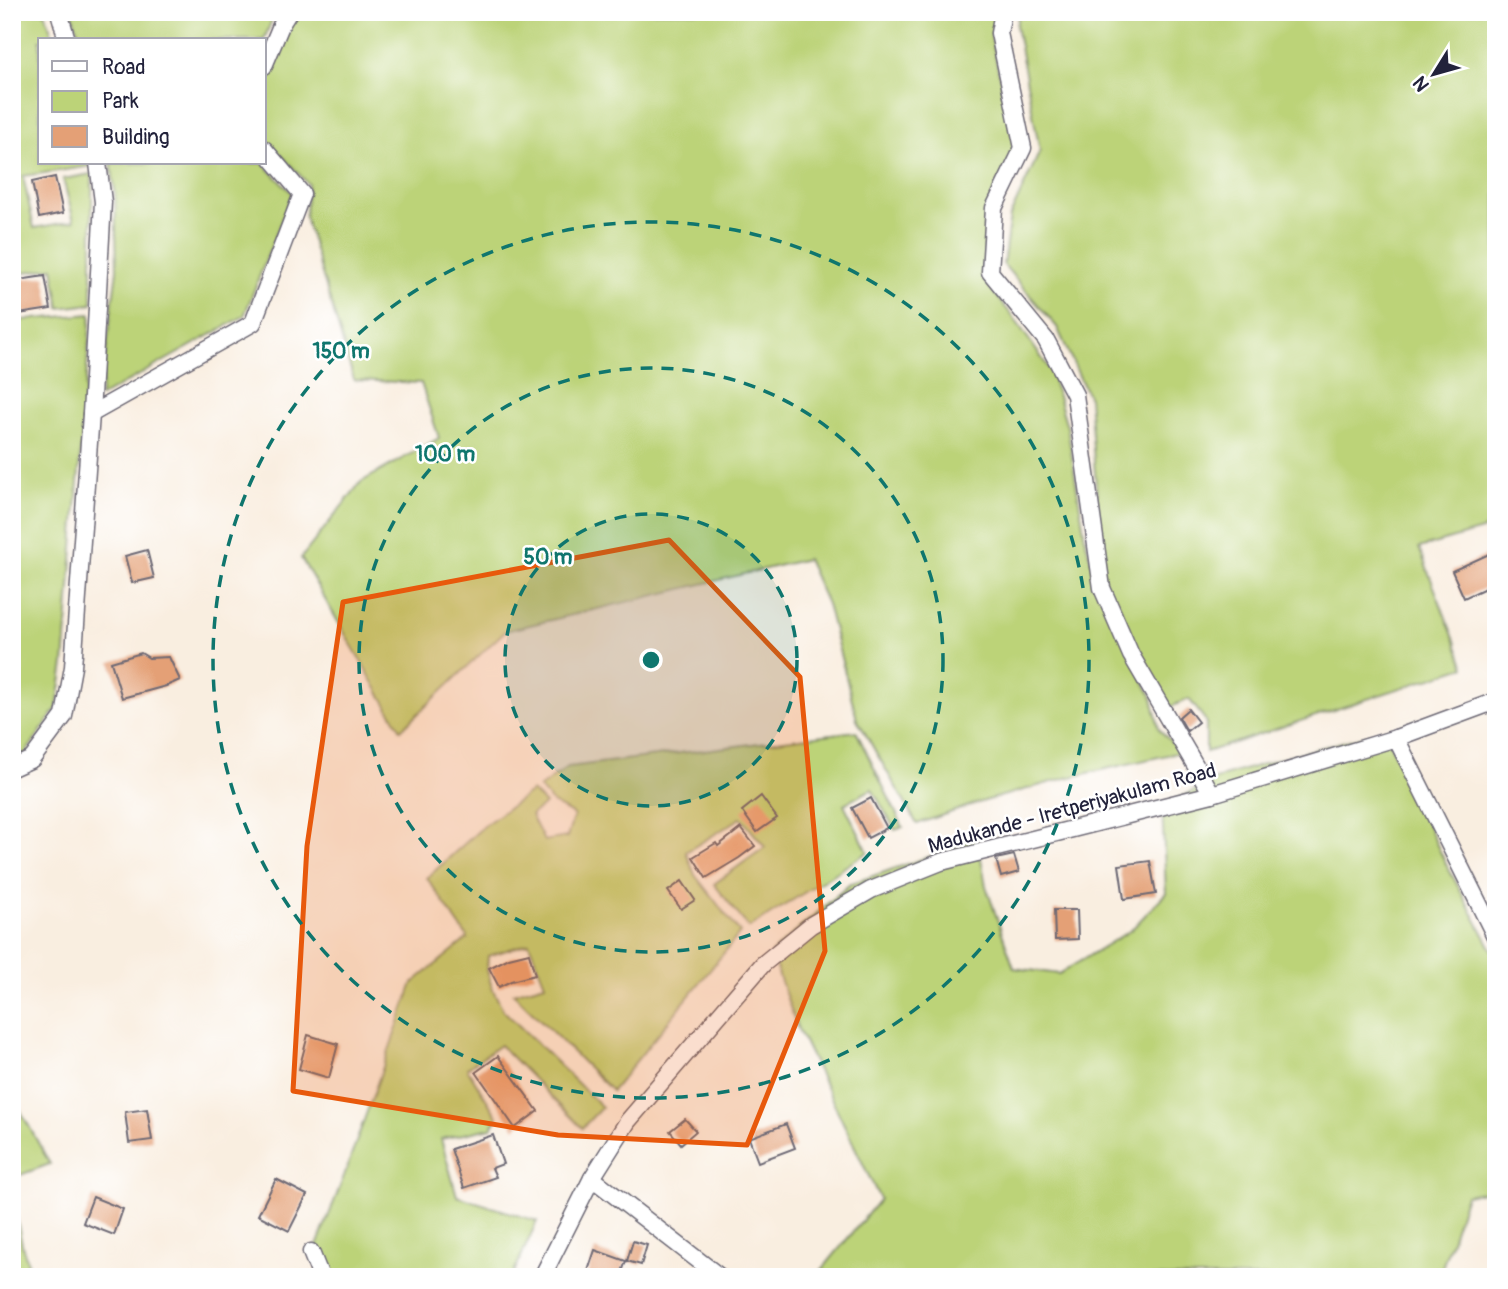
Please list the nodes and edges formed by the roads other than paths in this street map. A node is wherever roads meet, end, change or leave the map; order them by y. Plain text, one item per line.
1 (59, 12) edge
2 (289, 12) edge
3 (1003, 12) edge
4 (66, 38) edge
5 (266, 61) edge
6 (266, 151) edge
7 (98, 164) edge
8 (91, 414) junction
9 (1496, 701) edge
10 (1396, 738) junction
11 (12, 768) edge
12 (1212, 794) junction
13 (1496, 939) edge
14 (592, 1178) junction
15 (312, 1252) dead end
16 (321, 1277) edge
17 (542, 1277) edge
18 (720, 1277) edge

1 - 4 street
2 - 5 street
3 - 12 street
6 - 8 street
7 - 8 street
8 - 11 street
9 - 10 street, Madukande - Iretperiyakulam Road
10 - 12 street, Madukande - Iretperiyakulam Road
10 - 13 street
12 - 14 street, Madukande - Iretperiyakulam Road
14 - 17 street, Madukande - Iretperiyakulam Road
14 - 18 street
15 - 16 street

